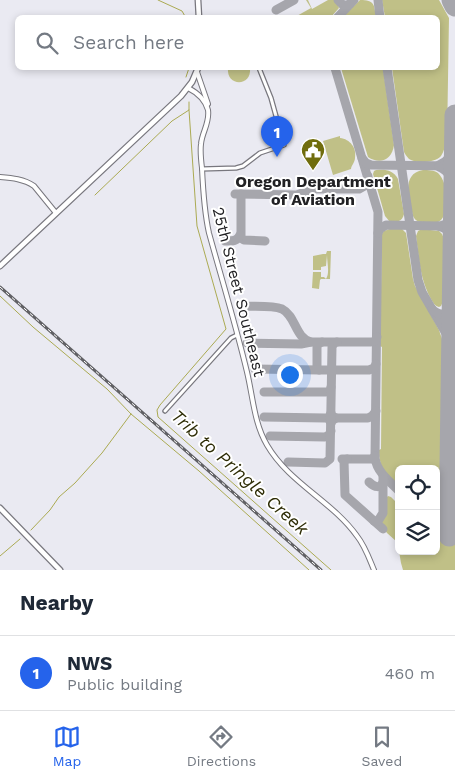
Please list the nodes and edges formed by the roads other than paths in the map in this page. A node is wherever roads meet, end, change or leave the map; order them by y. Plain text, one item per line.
1 (198, 0) edge
2 (199, 15) edge
3 (260, 70) edge
4 (197, 72) edge
5 (188, 88) junction
6 (208, 111) junction
7 (202, 170) junction
8 (0, 177) edge
9 (56, 213) junction
10 (0, 266) edge
11 (237, 335) junction
12 (165, 411) dead end
13 (0, 508) edge
14 (60, 570) edge
15 (374, 570) edge

1 - 2 main road
3 - 7 street
4 - 5 main road
4 - 6 street
5 - 6 street
5 - 9 main road
6 - 7 street, 25th Street Southeast
7 - 11 street, 25th Street Southeast
8 - 9 street
9 - 10 main road
11 - 12 street
11 - 15 street, 25th Street Southeast
13 - 14 main road

